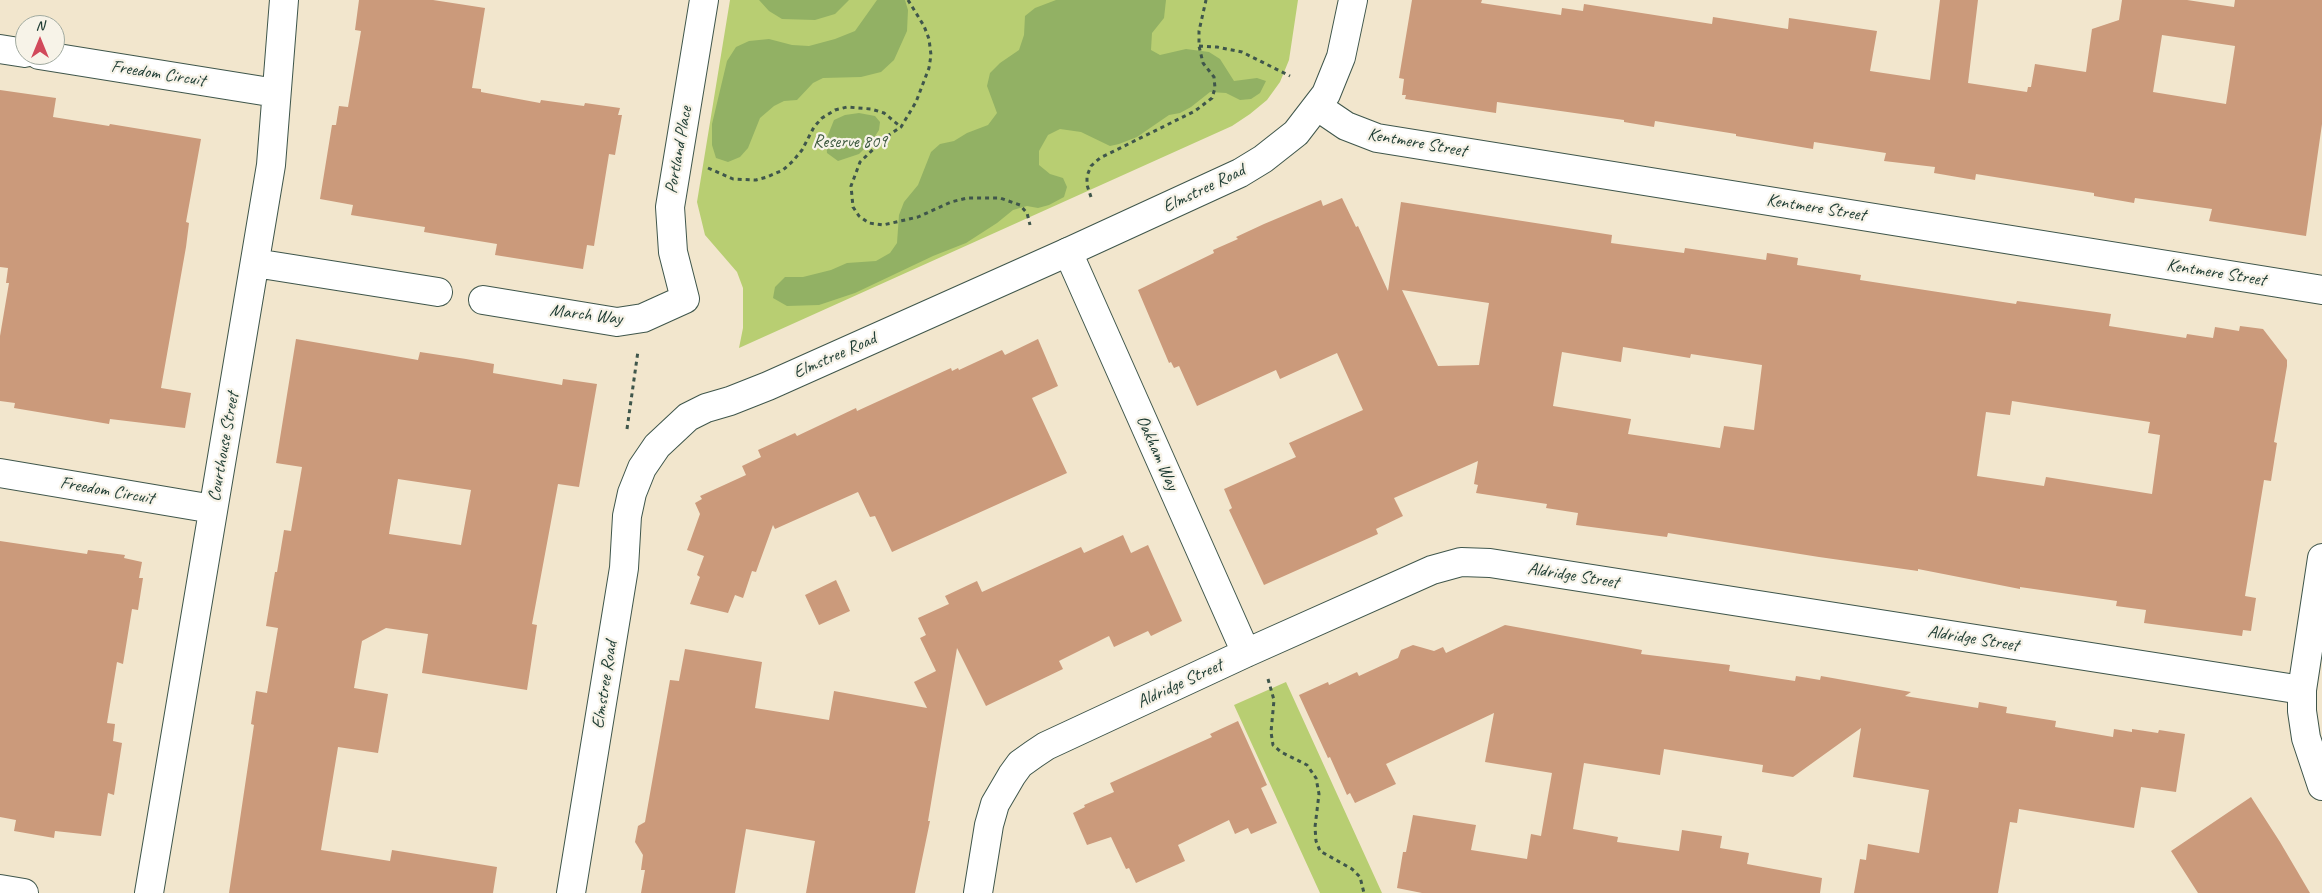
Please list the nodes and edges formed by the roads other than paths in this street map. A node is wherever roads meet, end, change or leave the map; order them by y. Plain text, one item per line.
1 (284, 0) edge
2 (704, 0) edge
3 (1353, 0) edge
4 (0, 49) edge
5 (15, 51) edge
6 (65, 59) edge
7 (276, 94) junction
8 (1318, 107) junction
9 (1068, 252) junction
10 (255, 263) junction
11 (2322, 290) edge
12 (438, 292) dead end
13 (685, 299) joint
14 (483, 300) dead end
15 (0, 473) edge
16 (213, 509) junction
17 (2322, 558) edge
18 (1246, 653) junction
19 (2302, 690) junction
20 (2322, 786) edge
21 (0, 889) edge
22 (24, 893) edge
23 (149, 893) edge
24 (571, 893) edge
25 (978, 893) edge

1 - 7 street, Courthouse Street
2 - 13 street, Portland Place
3 - 8 street, Elmstree Road
4 - 5 street
6 - 7 street, Freedom Circuit
7 - 10 street, Courthouse Street
8 - 9 street, Elmstree Road
8 - 11 street, Kentmere Street
9 - 18 street, Oakham Way
9 - 24 street, Elmstree Road
10 - 12 street
10 - 16 street, Courthouse Street
13 - 14 street, March Way
15 - 16 street, Freedom Circuit
16 - 23 street, Courthouse Street
17 - 19 street
18 - 19 street, Aldridge Street
18 - 25 street, Aldridge Street
19 - 20 street
21 - 22 street

